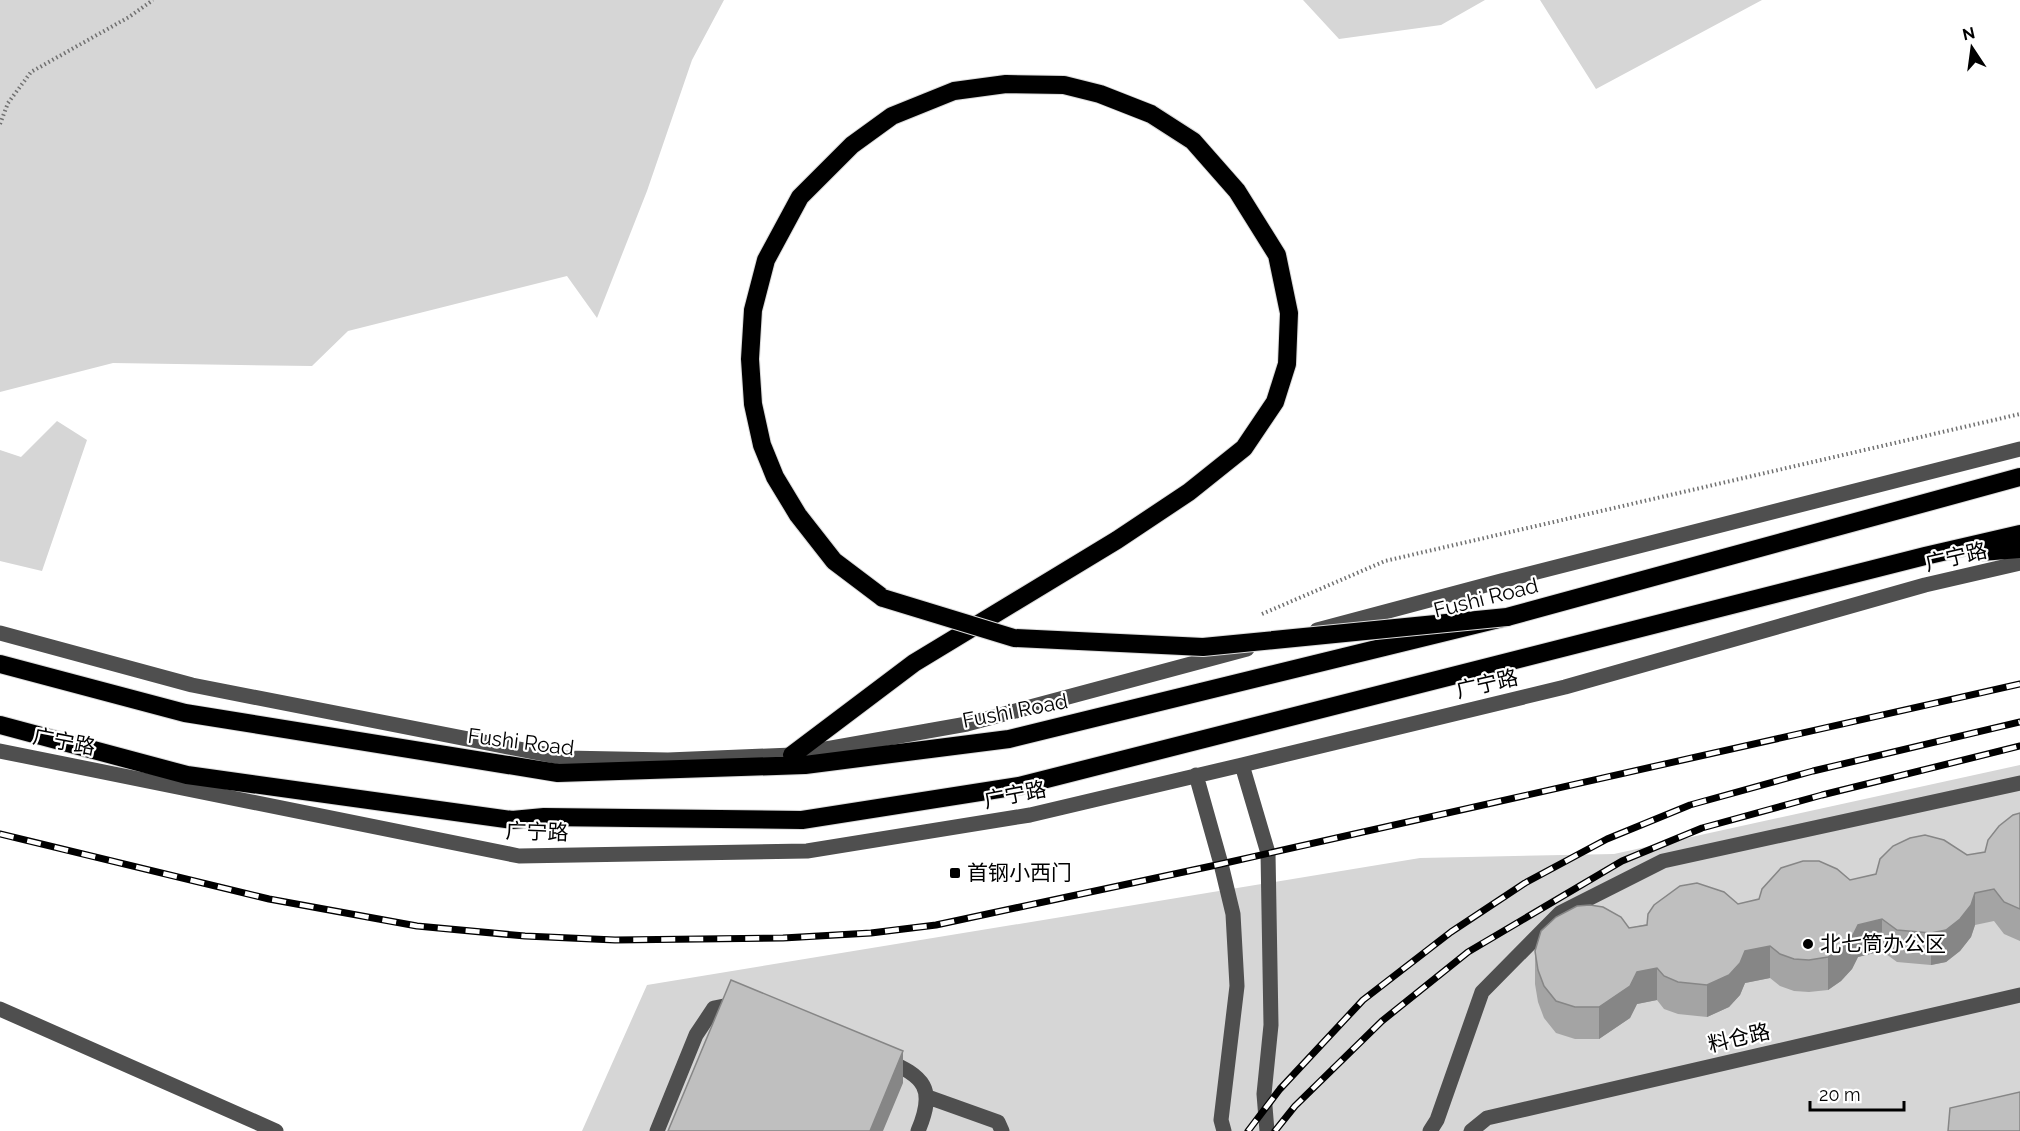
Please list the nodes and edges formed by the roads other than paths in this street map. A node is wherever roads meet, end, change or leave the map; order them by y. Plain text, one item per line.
1 (2020, 449) edge
2 (2020, 477) edge
3 (2020, 534) edge
4 (2020, 549) edge
5 (1925, 556) junction
6 (2020, 563) edge
7 (1508, 617) junction
8 (0, 633) edge
9 (0, 664) edge
10 (0, 725) edge
11 (0, 751) edge
12 (792, 754) junction
13 (1242, 765) junction
14 (1196, 775) junction
15 (2020, 783) edge
16 (2020, 995) edge
17 (749, 1006) edge
18 (0, 1009) edge
19 (873, 1055) edge
20 (928, 1097) junction
21 (276, 1131) edge
22 (657, 1131) edge
23 (918, 1131) edge
24 (1002, 1131) edge
25 (1224, 1131) edge
26 (1267, 1131) edge
27 (1430, 1131) edge
28 (1471, 1131) edge

1 - 12 street
2 - 7 highway, Fushi Road
3 - 5 highway
4 - 5 highway
5 - 10 highway
6 - 13 street, 广宁路
7 - 9 highway, Fushi Road, bridge
7 - 12 highway, bridge
8 - 12 street
11 - 14 street, 广宁路
13 - 14 street, 广宁路
13 - 26 street
14 - 25 street
15 - 27 street
16 - 28 street, 料仓路
17 - 22 street
18 - 21 street
19 - 20 street
20 - 23 street
20 - 24 street

